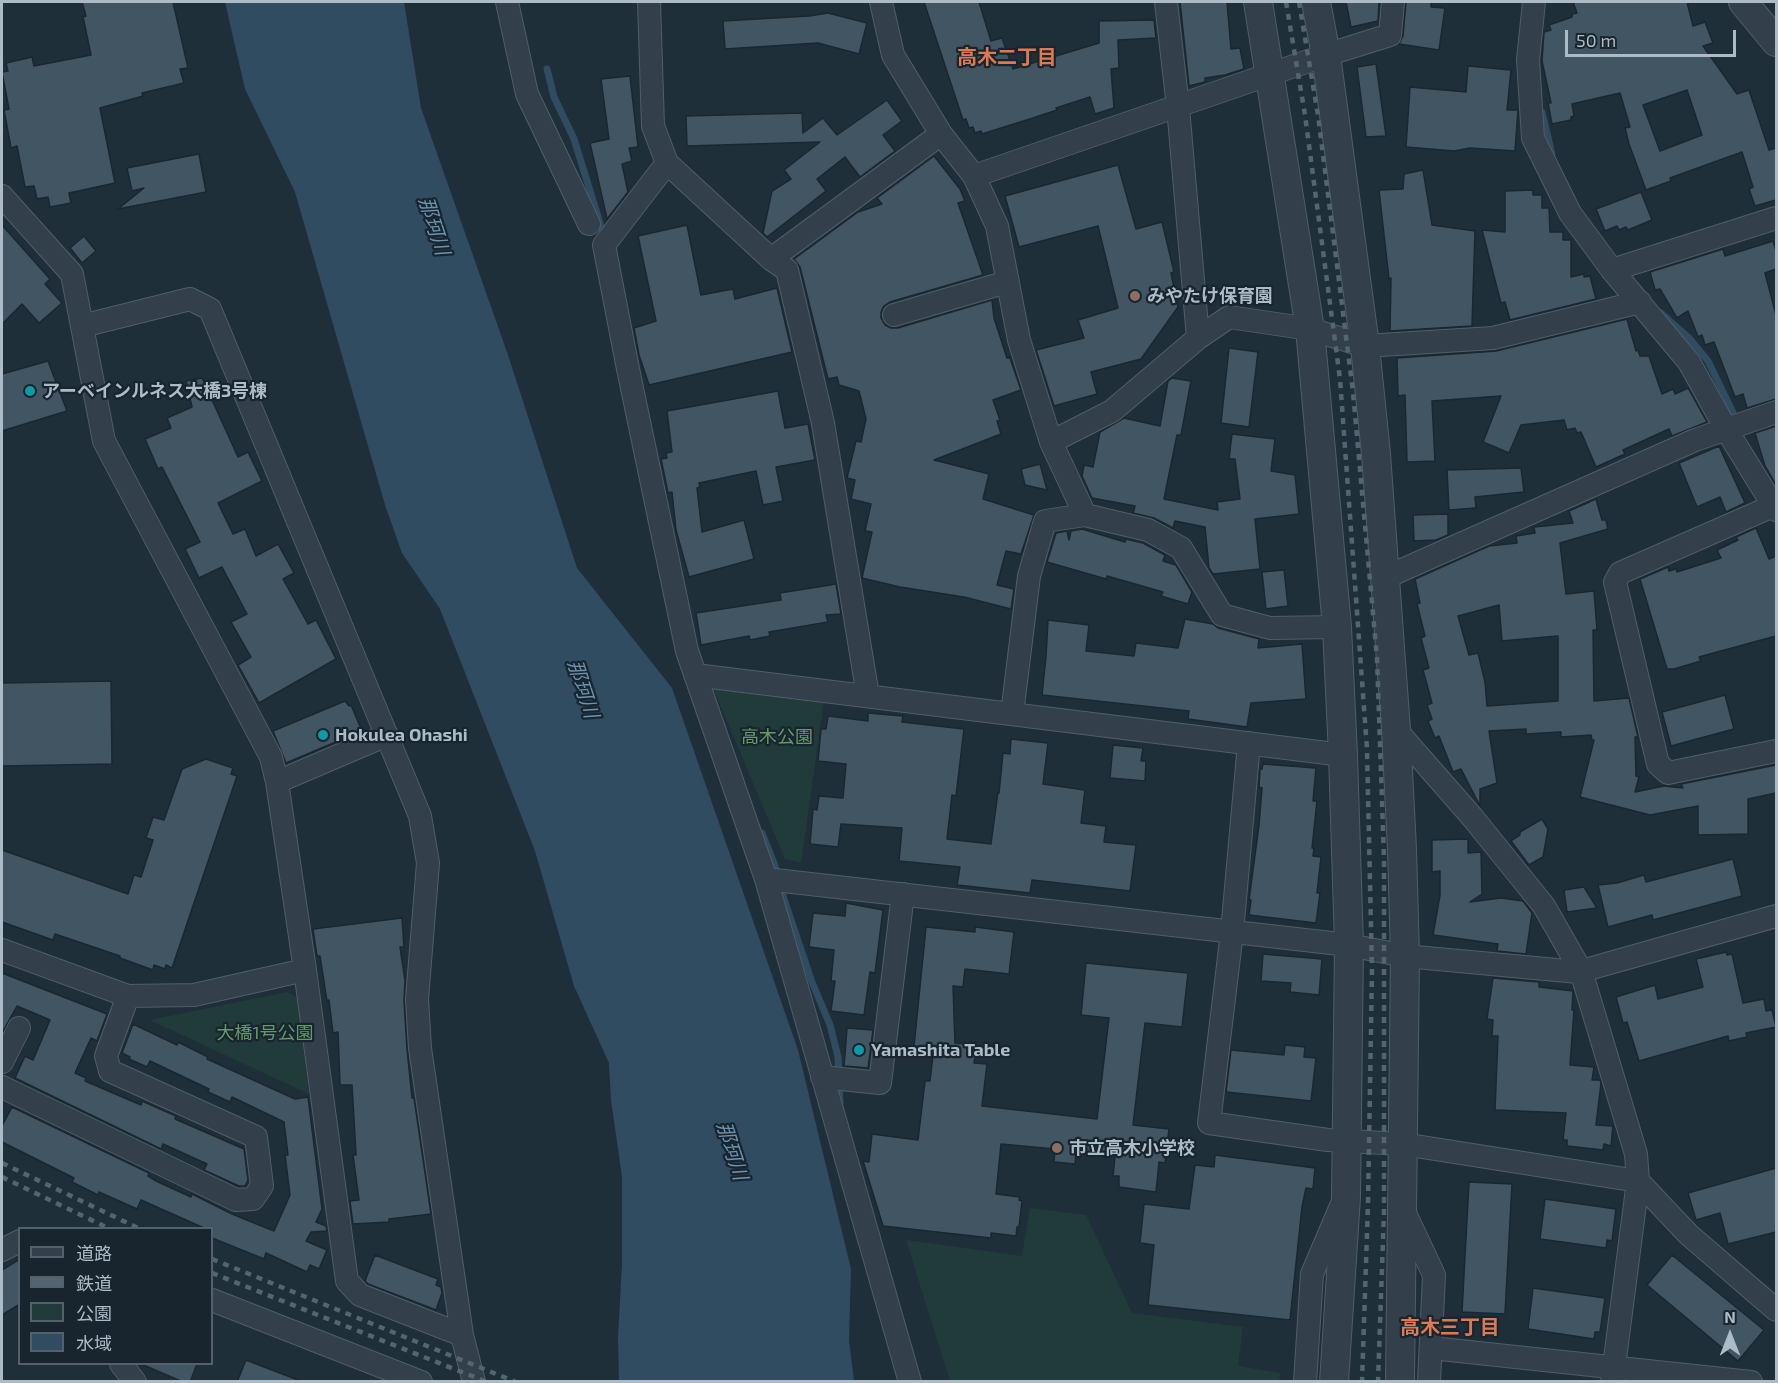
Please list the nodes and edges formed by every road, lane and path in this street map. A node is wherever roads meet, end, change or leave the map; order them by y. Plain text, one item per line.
1 (507, 2) edge
2 (649, 2) edge
3 (880, 2) edge
4 (1166, 2) edge
5 (1258, 2) edge
6 (1317, 2) edge
7 (1393, 2) edge
8 (1534, 2) edge
9 (1743, 2) edge
10 (1776, 42) edge
11 (1326, 55) junction
12 (1271, 74) junction
13 (1178, 107) junction
14 (941, 134) junction
15 (667, 163) junction
16 (974, 176) junction
17 (2, 196) edge
18 (1776, 218) edge
19 (589, 224) dead end
20 (771, 259) junction
21 (1621, 267) junction
22 (1007, 282) junction
23 (1640, 302) junction
24 (894, 315) dead end
25 (82, 326) junction
26 (1310, 329) junction
27 (1198, 339) junction
28 (1365, 346) junction
29 (1776, 412) edge
30 (1738, 425) junction
31 (1051, 442) junction
32 (1775, 508) edge
33 (1084, 515) junction
34 (1384, 578) junction
35 (1336, 627) junction
36 (695, 675) junction
37 (868, 696) junction
38 (1012, 714) junction
39 (1396, 730) junction
40 (387, 735) junction
41 (1249, 743) junction
42 (1776, 751) edge
43 (1343, 755) junction
44 (277, 782) junction
45 (766, 879) junction
46 (903, 894) junction
47 (1776, 916) edge
48 (1232, 932) junction
49 (1349, 945) junction
50 (2, 950) edge
51 (1405, 956) junction
52 (305, 970) junction
53 (1581, 971) junction
54 (128, 996) junction
55 (19, 1028) dead end
56 (2, 1062) edge
57 (822, 1077) junction
58 (2, 1087) edge
59 (1347, 1141) junction
60 (1403, 1144) junction
61 (1638, 1181) junction
62 (1346, 1197) junction
63 (1402, 1208) junction
64 (18, 1242) edge
65 (2, 1250) edge
66 (213, 1300) edge
67 (1776, 1310) edge
68 (462, 1335) junction
69 (1431, 1348) junction
70 (122, 1365) edge
71 (1613, 1375) edge
72 (135, 1382) edge
73 (421, 1382) edge
74 (474, 1382) edge
75 (910, 1382) edge
76 (1305, 1382) edge
77 (1334, 1382) edge
78 (1401, 1382) edge
79 (1429, 1382) edge
80 (1751, 1382) edge

1 - 19 street
2 - 15 street
3 - 14 street
4 - 13 street
5 - 12 street
6 - 11 street
7 - 11 street
8 - 21 street
9 - 10 street
11 - 12 street
11 - 28 street
12 - 13 street
12 - 26 street
13 - 16 street
13 - 27 street
14 - 16 street
14 - 20 street
15 - 20 street
15 - 36 street
16 - 22 street
17 - 25 street
18 - 21 street
20 - 37 street
21 - 23 street
22 - 24 street
22 - 31 street
23 - 28 street
23 - 30 street
25 - 40 street
25 - 44 street
26 - 27 street
26 - 28 street
26 - 35 street
27 - 31 street
28 - 34 street
29 - 30 street
30 - 32 street
30 - 34 street
31 - 33 street
32 - 42 street
33 - 35 street
33 - 38 street
34 - 39 street
35 - 43 street
36 - 37 street
36 - 45 street
37 - 38 street
38 - 41 street
39 - 51 street
39 - 53 street
40 - 44 street
40 - 68 street
41 - 43 street
41 - 48 street
43 - 49 street
44 - 52 street
45 - 46 street
45 - 57 street
46 - 48 street
46 - 57 street
47 - 53 street
48 - 49 street
48 - 59 street
49 - 51 street
49 - 59 street
50 - 54 street
51 - 53 street
51 - 60 street
52 - 54 street
52 - 68 street
53 - 61 street
54 - 58 street
55 - 56 street
57 - 75 street
59 - 60 street
59 - 62 street
60 - 61 street
60 - 63 street
61 - 67 street
61 - 71 street
62 - 76 street
62 - 77 street
63 - 69 street
63 - 78 street
64 - 65 street
66 - 73 street
68 - 74 street
69 - 71 street
69 - 79 street
70 - 72 street
71 - 80 street

